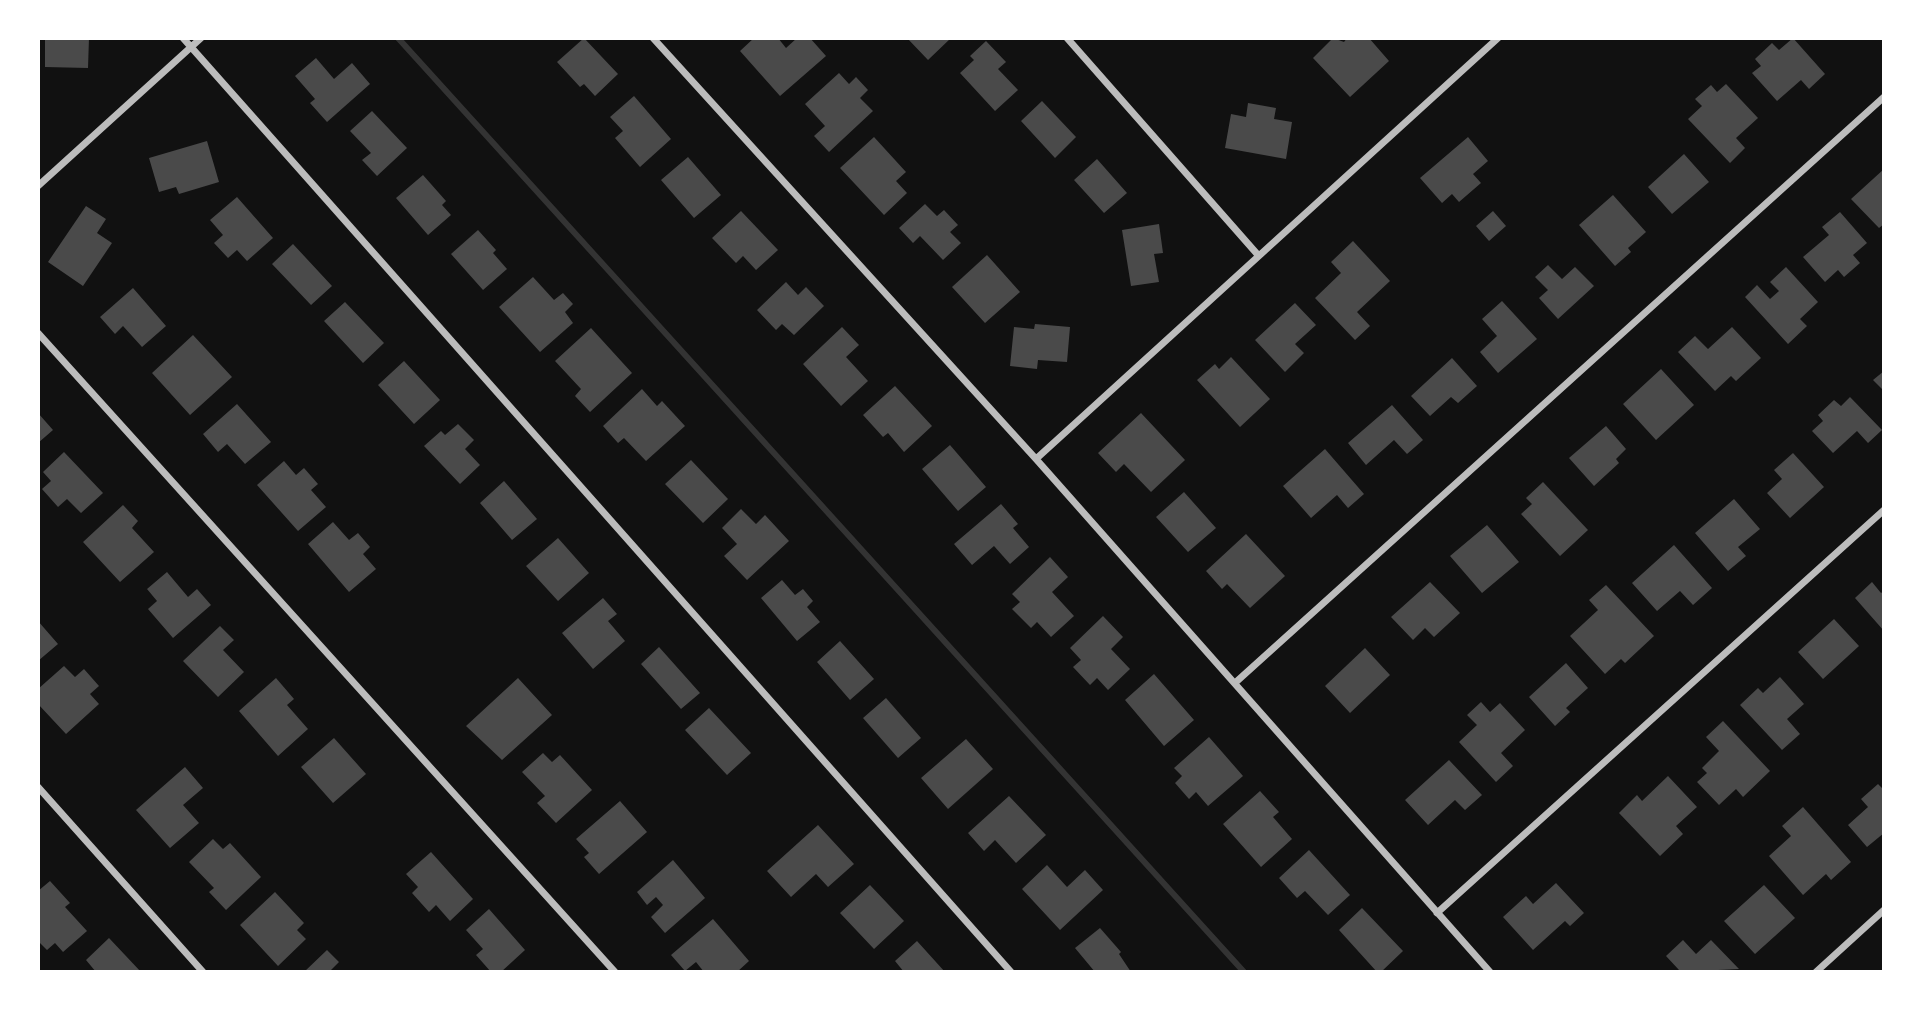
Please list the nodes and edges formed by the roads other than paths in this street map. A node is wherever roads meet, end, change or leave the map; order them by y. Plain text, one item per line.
1 (183, 38) edge
2 (201, 38) edge
3 (653, 38) edge
4 (1068, 38) edge
5 (1498, 38) edge
6 (191, 48) junction
7 (1884, 97) edge
8 (38, 186) edge
9 (1258, 255) junction
10 (38, 332) edge
11 (1036, 459) junction
12 (1884, 510) edge
13 (1236, 682) junction
14 (38, 787) edge
15 (1884, 910) edge
16 (1437, 912) junction
17 (203, 971) edge
18 (615, 971) edge
19 (1011, 971) edge
20 (1490, 971) edge
21 (1816, 971) edge

1 - 6 street
2 - 6 street
3 - 11 street
4 - 9 street
5 - 9 street
6 - 8 street
6 - 19 street
7 - 13 street
9 - 11 street
10 - 18 street
11 - 13 street
12 - 16 street
13 - 16 street
14 - 17 street
15 - 21 street
16 - 20 street

